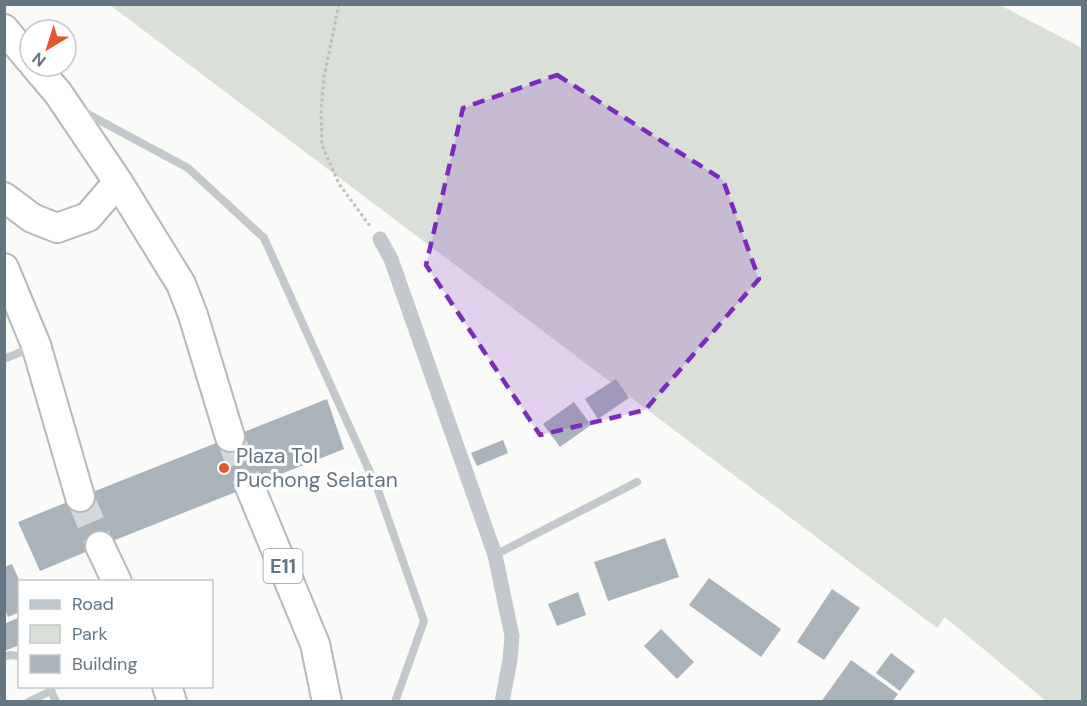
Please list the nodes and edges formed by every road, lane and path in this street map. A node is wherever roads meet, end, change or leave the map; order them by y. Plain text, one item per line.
1 (339, 4) edge
2 (4, 29) edge
3 (18, 46) edge
4 (45, 78) edge
5 (64, 101) junction
6 (118, 182) junction
7 (4, 197) edge
8 (380, 239) joint
9 (4, 268) edge
10 (36, 345) junction
11 (4, 359) edge
12 (230, 437) tunnel mouth
13 (637, 482) dead end
14 (250, 487) tunnel mouth
15 (80, 496) tunnel mouth
16 (100, 546) tunnel mouth
17 (495, 555) junction
18 (116, 580) edge
19 (50, 689) edge
20 (28, 702) edge
21 (56, 702) edge
22 (327, 702) edge
23 (395, 702) edge
24 (502, 702) edge

1 - 8 path
2 - 3 highway
4 - 5 highway
5 - 6 highway
5 - 23 lane
6 - 7 highway
6 - 12 highway
8 - 17 street
9 - 10 highway
10 - 11 lane
10 - 15 highway
13 - 17 lane
14 - 22 highway, E11
16 - 18 highway
17 - 24 street
19 - 20 lane
19 - 21 lane

